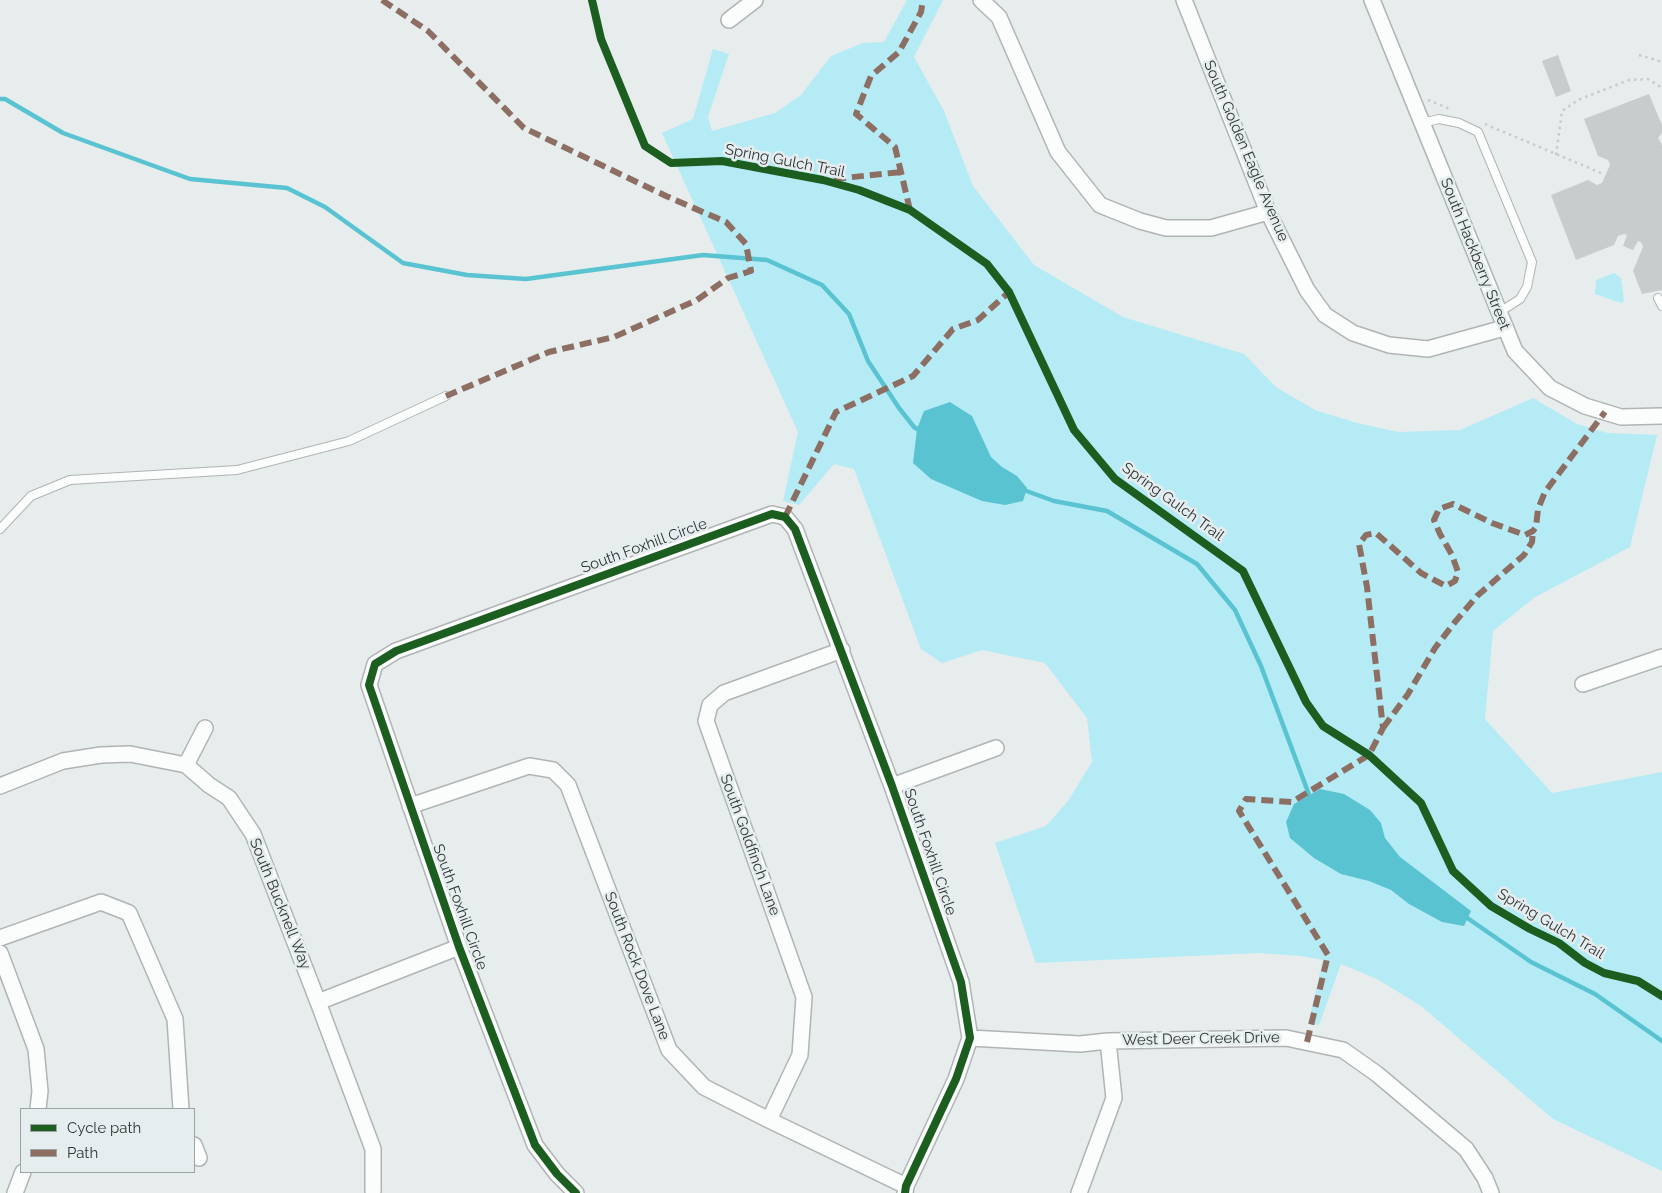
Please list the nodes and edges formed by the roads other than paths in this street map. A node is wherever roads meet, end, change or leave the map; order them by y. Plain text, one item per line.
1 (755, 0) edge
2 (982, 0) edge
3 (1184, 0) edge
4 (1372, 0) edge
5 (729, 20) dead end
6 (1422, 124) junction
7 (1268, 212) junction
8 (1658, 298) dead end
9 (1662, 306) edge
10 (1498, 313) junction
11 (1504, 328) junction
12 (446, 396) dead end
13 (1662, 416) edge
14 (0, 529) edge
15 (842, 650) junction
16 (1662, 657) edge
17 (1583, 684) dead end
18 (205, 728) dead end
19 (996, 748) dead end
20 (186, 765) junction
21 (0, 786) edge
22 (892, 786) junction
23 (410, 806) junction
24 (0, 938) edge
25 (459, 947) junction
26 (0, 953) edge
27 (318, 1002) junction
28 (970, 1038) junction
29 (1108, 1041) junction
30 (38, 1108) edge
31 (181, 1108) edge
32 (769, 1120) junction
33 (23, 1173) edge
34 (905, 1189) edge
35 (373, 1191) dead end
36 (16, 1193) edge
37 (576, 1193) edge
38 (1079, 1193) edge
39 (1491, 1193) edge

1 - 5 street
2 - 7 street
3 - 7 street, South Golden Eagle Avenue
4 - 6 street, South Hackberry Street
6 - 10 street, South Hackberry Street
6 - 10 lane
7 - 11 street, South Golden Eagle Avenue
8 - 9 lane
10 - 11 street, South Hackberry Street
11 - 13 street, South Hackberry Street
12 - 14 lane
15 - 22 street, South Foxhill Circle
15 - 23 street, South Foxhill Circle
15 - 32 street, South Goldfinch Lane
16 - 17 street
18 - 20 street
19 - 22 street
20 - 21 street, South Bucknell Way
20 - 27 street, South Bucknell Way
22 - 28 street, South Foxhill Circle
23 - 25 street, South Foxhill Circle
23 - 32 street, South Rock Dove Lane
24 - 31 street
25 - 27 street
25 - 37 street, South Foxhill Circle
26 - 30 street
27 - 35 street, South Bucknell Way
28 - 29 street, West Deer Creek Drive
28 - 34 street, South Foxhill Circle
29 - 38 street
29 - 39 street, West Deer Creek Drive
32 - 34 street, South Rock Dove Lane
33 - 36 street

